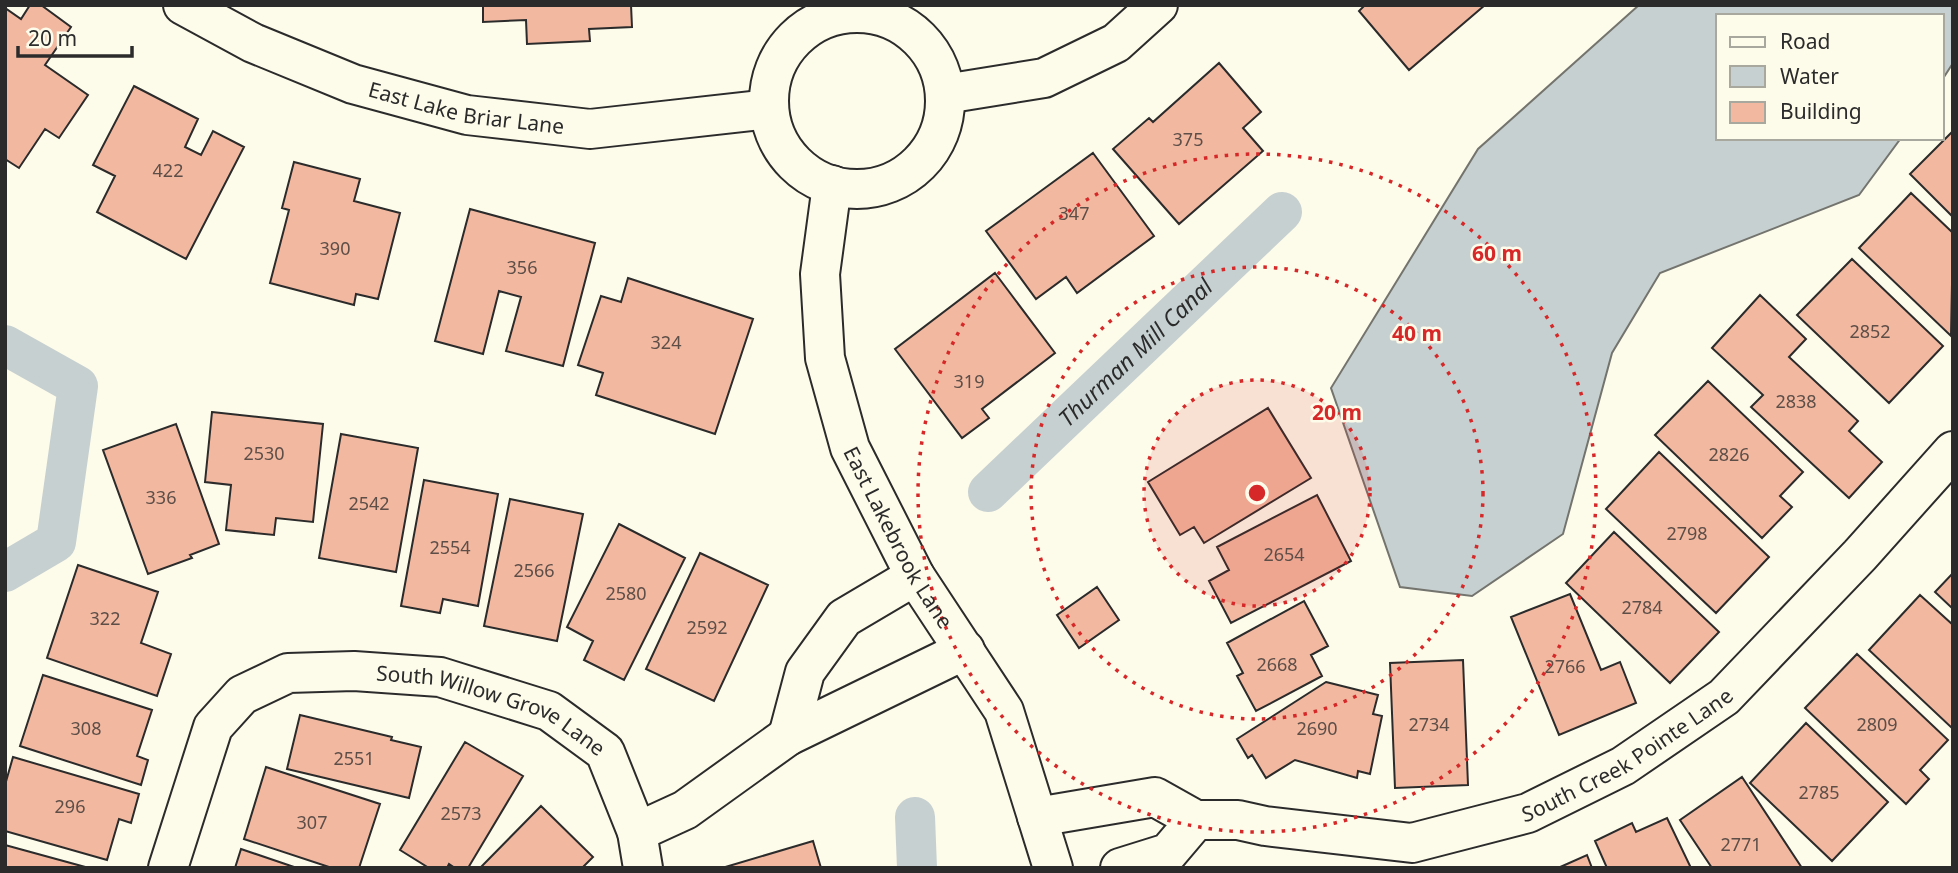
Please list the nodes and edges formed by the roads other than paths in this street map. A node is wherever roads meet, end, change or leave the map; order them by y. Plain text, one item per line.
1 (183, 5) edge
2 (1158, 5) edge
3 (881, 10) edge
4 (945, 94) junction
5 (769, 109) junction
6 (832, 186) junction
7 (1953, 451) edge
8 (915, 576) junction
9 (965, 650) junction
10 (788, 736) junction
11 (1037, 817) junction
12 (1196, 820) junction
13 (640, 850) edge
14 (169, 868) edge
15 (1053, 868) edge
16 (1119, 868) edge

1 - 5 street, East Lake Briar Lane
2 - 4 street
3 - 4 street
3 - 5 street
4 - 6 street
5 - 6 street
6 - 8 street, East Lakebrook Lane
7 - 12 street, South Creek Pointe Lane
8 - 9 street, East Lakebrook Lane
8 - 10 street
9 - 10 street
9 - 11 street, East Lakebrook Lane
10 - 13 street
11 - 12 street, South Creek Pointe Lane
11 - 15 street, East Lakebrook Lane
12 - 16 street
13 - 14 street, South Willow Grove Lane

